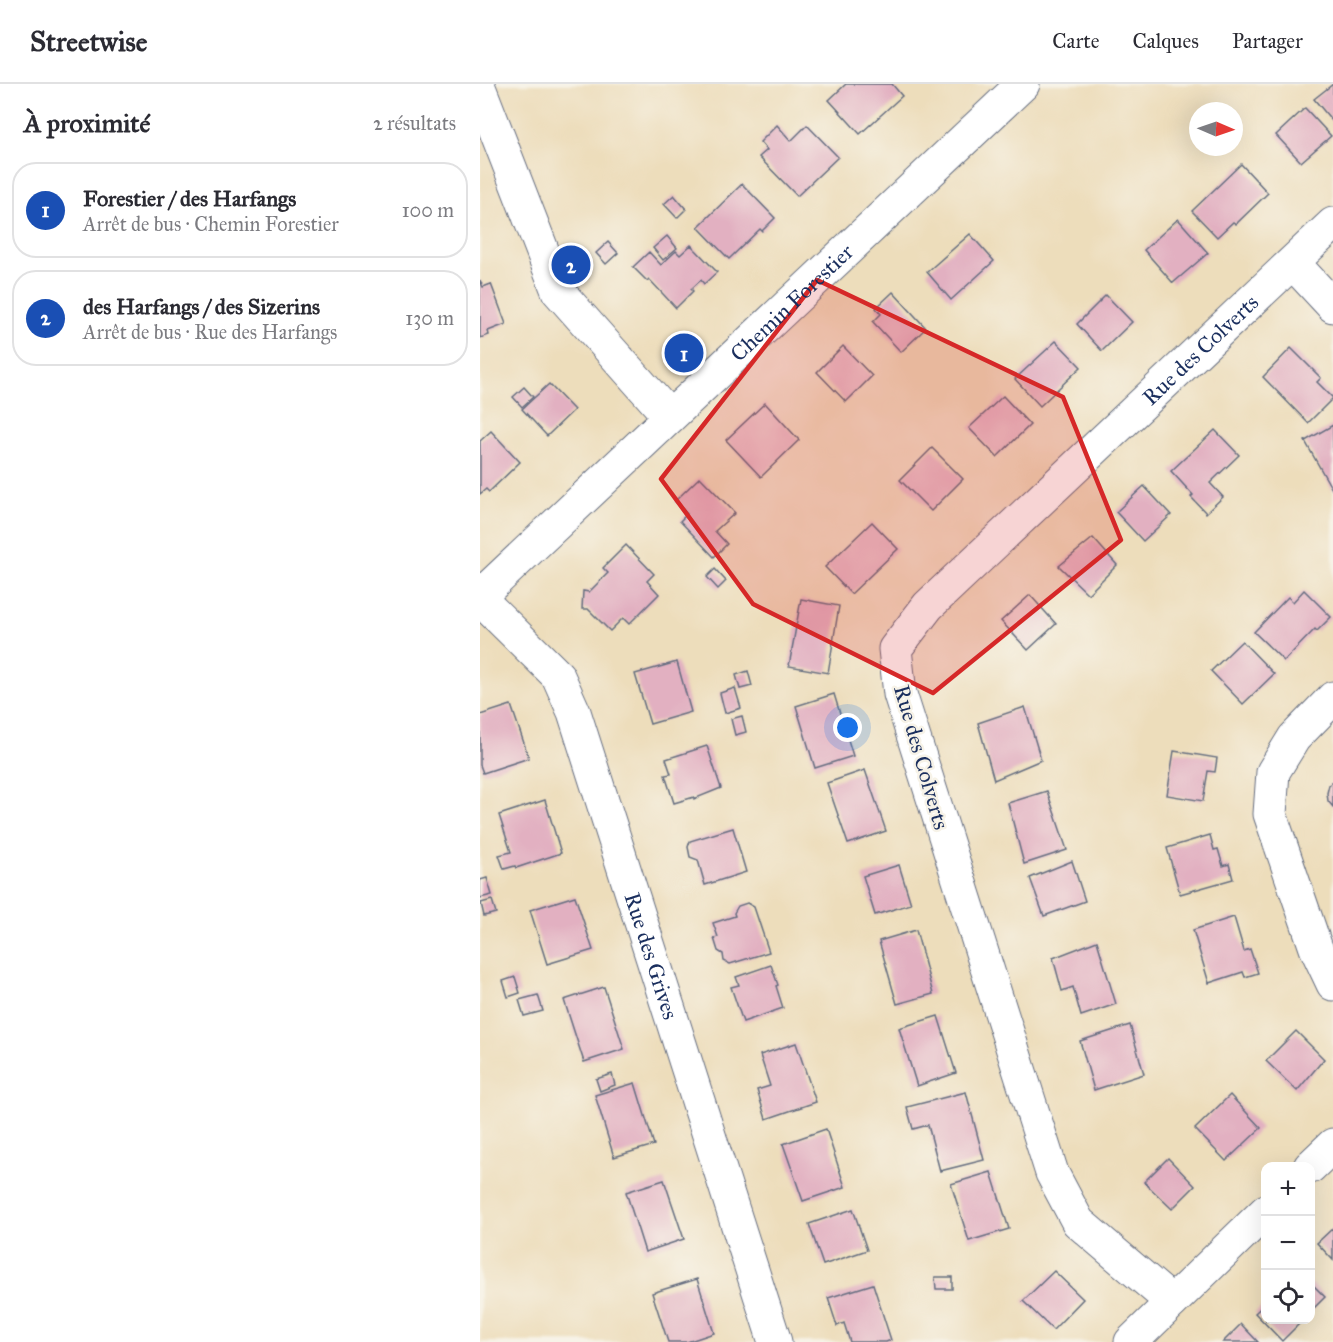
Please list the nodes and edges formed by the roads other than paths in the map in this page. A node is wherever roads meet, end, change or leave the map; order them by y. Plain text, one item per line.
1 (1023, 84) edge
2 (480, 90) edge
3 (1333, 224) edge
4 (1293, 263) junction
5 (1333, 306) edge
6 (669, 416) junction
7 (480, 597) edge
8 (1333, 698) edge
9 (1333, 984) edge
10 (1333, 1145) edge
11 (1315, 1163) edge
12 (1261, 1216) edge
13 (1172, 1302) junction
14 (775, 1342) edge
15 (1131, 1342) edge

1 - 6 street, Chemin Forestier
2 - 6 street
3 - 4 street, Rue des Colverts
4 - 5 street
4 - 13 street, Rue des Colverts
6 - 7 street, Chemin Forestier
7 - 14 street, Rue des Grives
8 - 9 street
10 - 11 street
12 - 13 street
13 - 15 street

